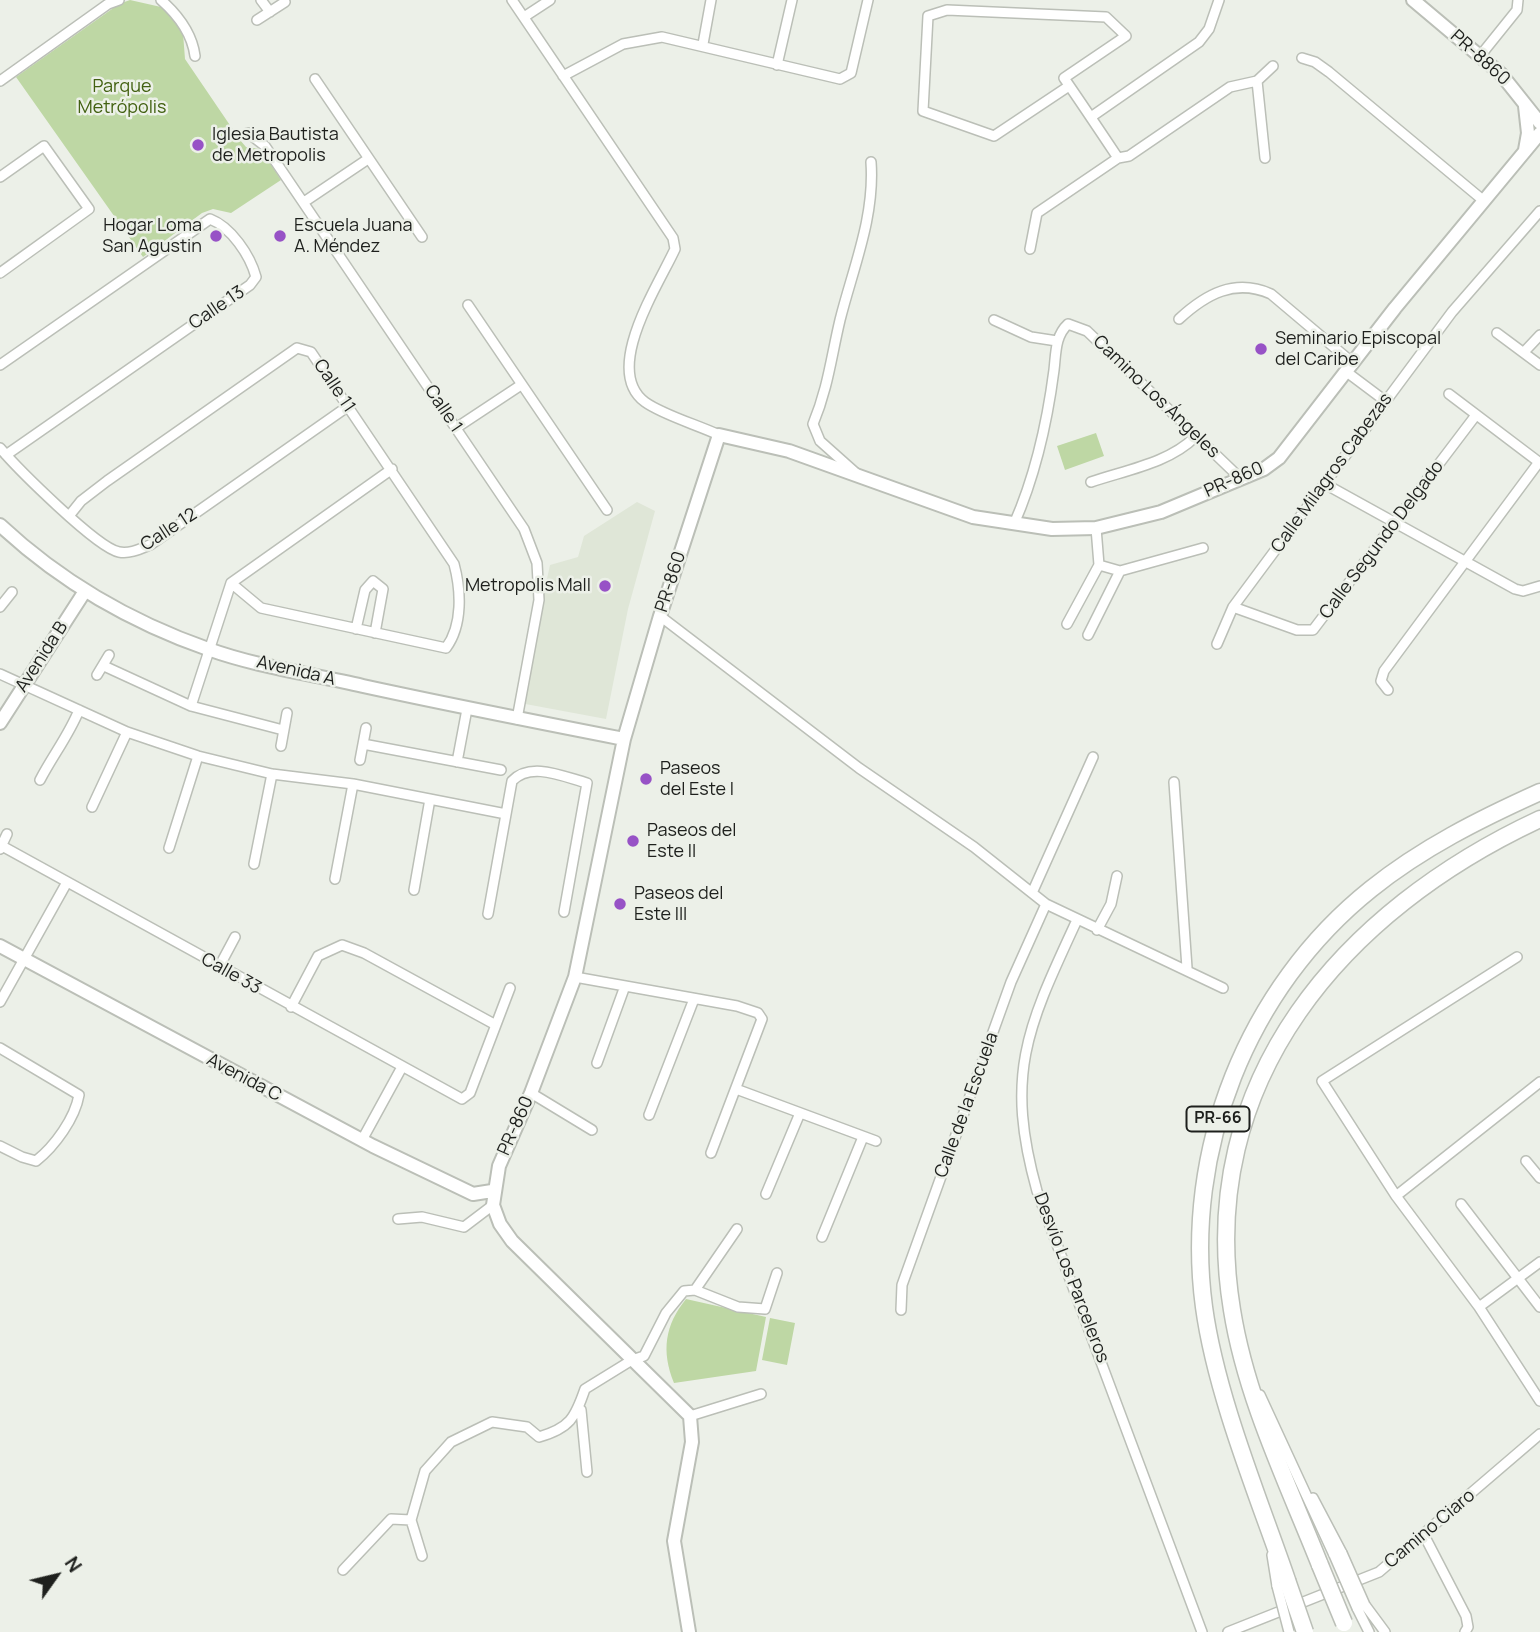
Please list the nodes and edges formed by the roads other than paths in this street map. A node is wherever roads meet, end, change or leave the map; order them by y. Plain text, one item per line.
1 (119, 0) edge
2 (160, 0) edge
3 (261, 0) edge
4 (512, 0) edge
5 (550, 0) edge
6 (711, 0) edge
7 (792, 0) edge
8 (868, 0) edge
9 (1219, 0) edge
10 (1413, 0) edge
11 (1518, 0) edge
12 (285, 2) dead end
13 (270, 12) junction
14 (524, 18) junction
15 (257, 20) dead end
16 (703, 44) junction
17 (195, 56) dead end
18 (1480, 56) junction
19 (1302, 58) dead end
20 (778, 65) junction
21 (1273, 66) dead end
22 (563, 76) junction
23 (315, 79) dead end
24 (0, 80) edge
25 (1257, 81) junction
26 (1069, 86) junction
27 (1525, 106) junction
28 (1091, 117) junction
29 (1540, 123) edge
30 (248, 133) dead end
31 (1540, 133) edge
32 (1540, 150) edge
33 (1523, 157) junction
34 (1118, 158) junction
35 (1265, 158) dead end
36 (368, 159) junction
37 (871, 162) dead end
38 (0, 177) edge
39 (1484, 201) junction
40 (304, 202) junction
41 (1540, 211) edge
42 (422, 237) dead end
43 (1030, 249) dead end
44 (0, 273) edge
45 (468, 304) dead end
46 (1179, 319) dead end
47 (994, 320) dead end
48 (1497, 333) dead end
49 (1540, 335) edge
50 (1057, 341) junction
51 (1524, 352) junction
52 (0, 365) edge
53 (1540, 365) edge
54 (1351, 368) junction
55 (521, 385) junction
56 (1449, 394) dead end
57 (1384, 400) junction
58 (347, 407) junction
59 (1476, 415) junction
60 (456, 428) junction
61 (719, 435) junction
62 (1195, 437) junction
63 (3, 452) edge
64 (1539, 462) edge
65 (391, 469) junction
66 (858, 475) junction
67 (1239, 477) junction
68 (1091, 482) dead end
69 (1325, 484) junction
70 (607, 510) dead end
71 (68, 516) junction
72 (1396, 522) junction
73 (1014, 524) junction
74 (0, 525) edge
75 (1096, 528) junction
76 (1203, 548) dead end
77 (1466, 561) junction
78 (1099, 565) junction
79 (1120, 572) junction
80 (231, 583) junction
81 (1540, 586) edge
82 (85, 591) junction
83 (12, 592) dead end
84 (1, 602) edge
85 (1233, 607) junction
86 (660, 616) junction
87 (1067, 624) dead end
88 (356, 629) junction
89 (375, 633) junction
90 (1088, 635) dead end
91 (1217, 644) dead end
92 (209, 650) junction
93 (109, 655) dead end
94 (104, 666) junction
95 (0, 674) edge
96 (97, 675) dead end
97 (24, 685) junction
98 (1388, 690) dead end
99 (191, 706) junction
100 (467, 709) junction
101 (79, 710) junction
102 (287, 713) dead end
103 (517, 719) junction
104 (0, 723) edge
105 (366, 728) dead end
106 (283, 730) junction
107 (127, 732) junction
108 (624, 739) junction
109 (363, 744) junction
110 (281, 746) dead end
111 (198, 756) junction
112 (1093, 757) dead end
113 (360, 760) dead end
114 (457, 762) junction
115 (501, 770) dead end
116 (272, 774) junction
117 (40, 780) dead end
118 (1174, 782) dead end
119 (353, 784) junction
120 (1540, 792) edge
121 (430, 799) junction
122 (92, 807) dead end
123 (506, 814) junction
124 (1540, 819) edge
125 (8, 834) dead end
126 (1, 848) edge
127 (169, 848) dead end
128 (254, 864) dead end
129 (1117, 876) dead end
130 (335, 879) dead end
131 (66, 884) junction
132 (414, 890) dead end
133 (1032, 893) junction
134 (1046, 904) junction
135 (564, 912) dead end
136 (488, 914) dead end
137 (1077, 920) junction
138 (1097, 930) junction
139 (235, 937) dead end
140 (0, 946) edge
141 (1517, 957) dead end
142 (23, 959) junction
143 (219, 968) junction
144 (1187, 968) junction
145 (575, 977) junction
146 (625, 986) junction
147 (510, 988) dead end
148 (1223, 988) dead end
149 (694, 999) junction
150 (0, 1002) edge
151 (290, 1007) junction
152 (494, 1024) junction
153 (0, 1048) edge
154 (597, 1063) dead end
155 (402, 1067) junction
156 (1540, 1082) edge
157 (736, 1088) junction
158 (531, 1093) junction
159 (800, 1112) junction
160 (649, 1115) dead end
161 (592, 1130) dead end
162 (863, 1137) junction
163 (362, 1140) junction
164 (876, 1142) dead end
165 (0, 1146) edge
166 (711, 1153) dead end
167 (1526, 1161) dead end
168 (1540, 1178) edge
169 (492, 1191) junction
170 (766, 1194) dead end
171 (1396, 1196) junction
172 (1461, 1204) dead end
173 (493, 1205) junction
174 (398, 1220) dead end
175 (737, 1229) dead end
176 (822, 1237) dead end
177 (1540, 1262) edge
178 (777, 1273) dead end
179 (1518, 1278) junction
180 (695, 1290) junction
181 (1479, 1307) junction
182 (1540, 1307) edge
183 (901, 1310) dead end
184 (1240, 1352) junction
185 (632, 1360) junction
186 (761, 1394) dead end
187 (1540, 1401) edge
188 (581, 1402) junction
189 (690, 1416) junction
190 (1540, 1434) edge
191 (587, 1472) dead end
192 (411, 1520) junction
193 (1424, 1535) junction
194 (422, 1556) dead end
195 (343, 1570) dead end
196 (1282, 1583) junction
197 (1361, 1606) junction
198 (1346, 1628) edge
199 (689, 1632) edge
200 (1202, 1632) edge
201 (1228, 1632) edge
202 (1289, 1632) edge
203 (1305, 1632) edge
204 (1369, 1632) edge
205 (1385, 1632) edge
206 (1465, 1632) edge

1 - 24 street
2 - 17 street
3 - 13 street
4 - 14 street
5 - 14 street
6 - 16 street
7 - 20 street
8 - 20 street
9 - 28 street
10 - 18 street, PR-8860 / PR-8860
11 - 18 street
12 - 13 street
13 - 15 street
14 - 22 street
16 - 20 street
16 - 22 street
18 - 27 street, PR-8860 / PR-8860
19 - 39 street
21 - 25 street
22 - 61 street
23 - 36 street
25 - 34 street
25 - 35 street
26 - 26 street
26 - 28 street
27 - 29 street, PR-8860 / PR-8860
27 - 33 street
28 - 34 street
30 - 40 street, Calle 1
31 - 33 street, PR-860 / PR-860
32 - 33 street
33 - 39 street, PR-860 / PR-860
34 - 43 street
36 - 40 street
36 - 42 street
37 - 66 street
38 - 44 street
39 - 54 street, PR-860 / PR-860
40 - 60 street, Calle 1
41 - 57 street, Calle Milagros Cabezas
45 - 55 street
46 - 54 street
47 - 50 street
48 - 51 street
49 - 51 street
50 - 62 street, Camino Los Ángeles
50 - 73 street
51 - 53 street
52 - 63 street, Calle 13
54 - 57 street
54 - 67 street, PR-860 / PR-860
55 - 60 street
55 - 70 street
56 - 59 street
57 - 69 street, Calle Milagros Cabezas
58 - 65 street, Calle 11
58 - 71 street, Calle 12
58 - 71 street, Calle 11
59 - 64 street
59 - 72 street, Calle Segundo Delgado
60 - 103 street, Calle 1
61 - 66 street, PR-860 / PR-860
61 - 86 street, PR-860 / PR-860
62 - 67 street, Camino Los Ángeles
62 - 68 street
63 - 71 street, Calle 12
64 - 77 street
65 - 80 street
65 - 89 street, Calle 11
66 - 73 street, PR-860 / PR-860
67 - 75 street, PR-860 / PR-860
69 - 72 street
69 - 85 street, Calle Milagros Cabezas
72 - 77 street
72 - 85 street, Calle Segundo Delgado
73 - 75 street, PR-860 / PR-860
74 - 82 street, Avenida A
75 - 78 street
76 - 79 street
77 - 81 street
77 - 98 street
78 - 79 street
78 - 87 street
79 - 90 street
80 - 88 street
80 - 92 street
82 - 92 street, Avenida A
82 - 97 street, Avenida B
83 - 84 street
85 - 91 street, Calle Milagros Cabezas
86 - 108 street, PR-860 / PR-860
86 - 133 street
88 - 89 street
88 - 89 street
92 - 99 street
92 - 100 street, Avenida A
93 - 94 street
94 - 96 street
94 - 99 street
95 - 97 street
97 - 101 street
97 - 104 street, Avenida B
99 - 106 street
100 - 103 street, Avenida A
100 - 114 street
101 - 107 street
101 - 117 street
102 - 106 street
103 - 108 street, Avenida A
105 - 109 street
106 - 110 street
107 - 111 street
107 - 122 street
108 - 145 street, PR-860 / PR-860
109 - 113 street
109 - 114 street
111 - 116 street
111 - 127 street
112 - 133 street
114 - 115 street
116 - 119 street
116 - 128 street
118 - 144 street
119 - 121 street
119 - 130 street
120 - 196 highway, PR-66
121 - 123 street
121 - 132 street
123 - 135 street
123 - 136 street
124 - 184 highway, PR-66
125 - 126 street
126 - 131 street, Calle 33
129 - 138 street
131 - 142 street
131 - 143 street, Calle 33
133 - 134 street
134 - 137 street
134 - 183 street, Calle de la Escuela
137 - 138 street
137 - 200 street, Desvío Los Parceleros
138 - 144 street
139 - 143 street
140 - 142 street, Avenida C
141 - 171 street
142 - 150 street
142 - 163 street, Avenida C
143 - 151 street, Calle 33
144 - 148 street
145 - 146 street
145 - 158 street, PR-860 / PR-860
146 - 149 street
146 - 154 street
147 - 152 street
149 - 157 street
149 - 160 street
151 - 152 street
151 - 155 street, Calle 33
152 - 155 street, Calle 33
153 - 165 street
155 - 163 street
156 - 171 street
157 - 159 street
157 - 166 street
158 - 161 street
158 - 169 street, PR-860 / PR-860
159 - 162 street
159 - 170 street
162 - 164 street
162 - 176 street
163 - 169 street, Avenida C
167 - 168 street
169 - 173 street, PR-860 / PR-860
171 - 181 street
172 - 179 street
173 - 174 street
173 - 185 street, PR-860 / PR-860
175 - 180 street
177 - 179 street
178 - 180 street
179 - 181 street
179 - 182 street
180 - 185 street
181 - 187 street
184 - 197 street, bridge
184 - 198 highway, PR-66, bridge
185 - 188 street
185 - 189 street, PR-860 / PR-860
186 - 189 street
188 - 191 street
188 - 192 street
189 - 199 street
190 - 193 street, Camino Ciaro
192 - 194 street
192 - 195 street
193 - 201 street, Camino Ciaro
193 - 206 street
196 - 202 street, bridge
196 - 203 highway, PR-66, bridge
197 - 204 street
197 - 205 street

